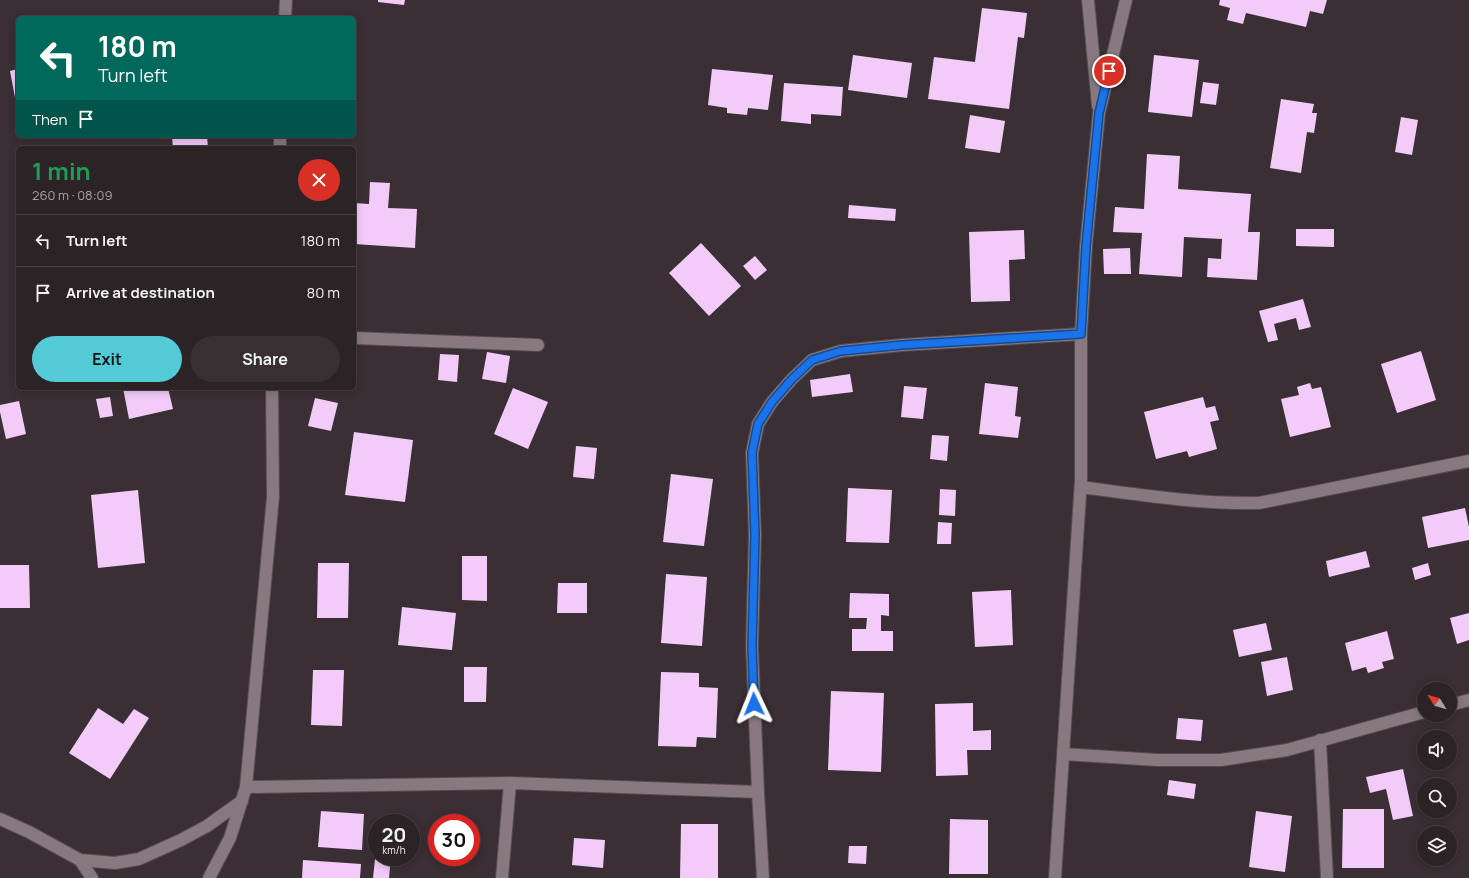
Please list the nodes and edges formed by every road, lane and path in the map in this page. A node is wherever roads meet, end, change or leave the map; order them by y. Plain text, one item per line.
1 (286, 0) edge
2 (1088, 0) edge
3 (1126, 0) edge
4 (285, 16) edge
5 (1099, 113) junction
6 (1081, 334) junction
7 (356, 338) edge
8 (538, 345) dead end
9 (272, 390) edge
10 (1469, 461) edge
11 (1081, 487) junction
12 (1469, 700) edge
13 (1457, 703) edge
14 (1417, 714) edge
15 (1320, 740) junction
16 (1063, 754) junction
17 (510, 783) junction
18 (246, 787) junction
19 (758, 792) junction
20 (242, 801) junction
21 (0, 819) edge
22 (80, 860) junction
23 (92, 878) edge
24 (209, 878) edge
25 (502, 878) edge
26 (763, 878) edge
27 (1055, 878) edge
28 (1327, 878) edge

1 - 4 street
2 - 5 street
3 - 5 street
5 - 6 street
6 - 11 street
6 - 19 street
7 - 8 street
9 - 18 street
10 - 11 street
11 - 16 street
12 - 13 street
14 - 15 street
15 - 16 street
15 - 28 street
16 - 27 street
17 - 18 street
17 - 19 street
17 - 25 street
18 - 20 street
19 - 26 street
20 - 22 street
20 - 24 street
21 - 22 street
22 - 23 street

